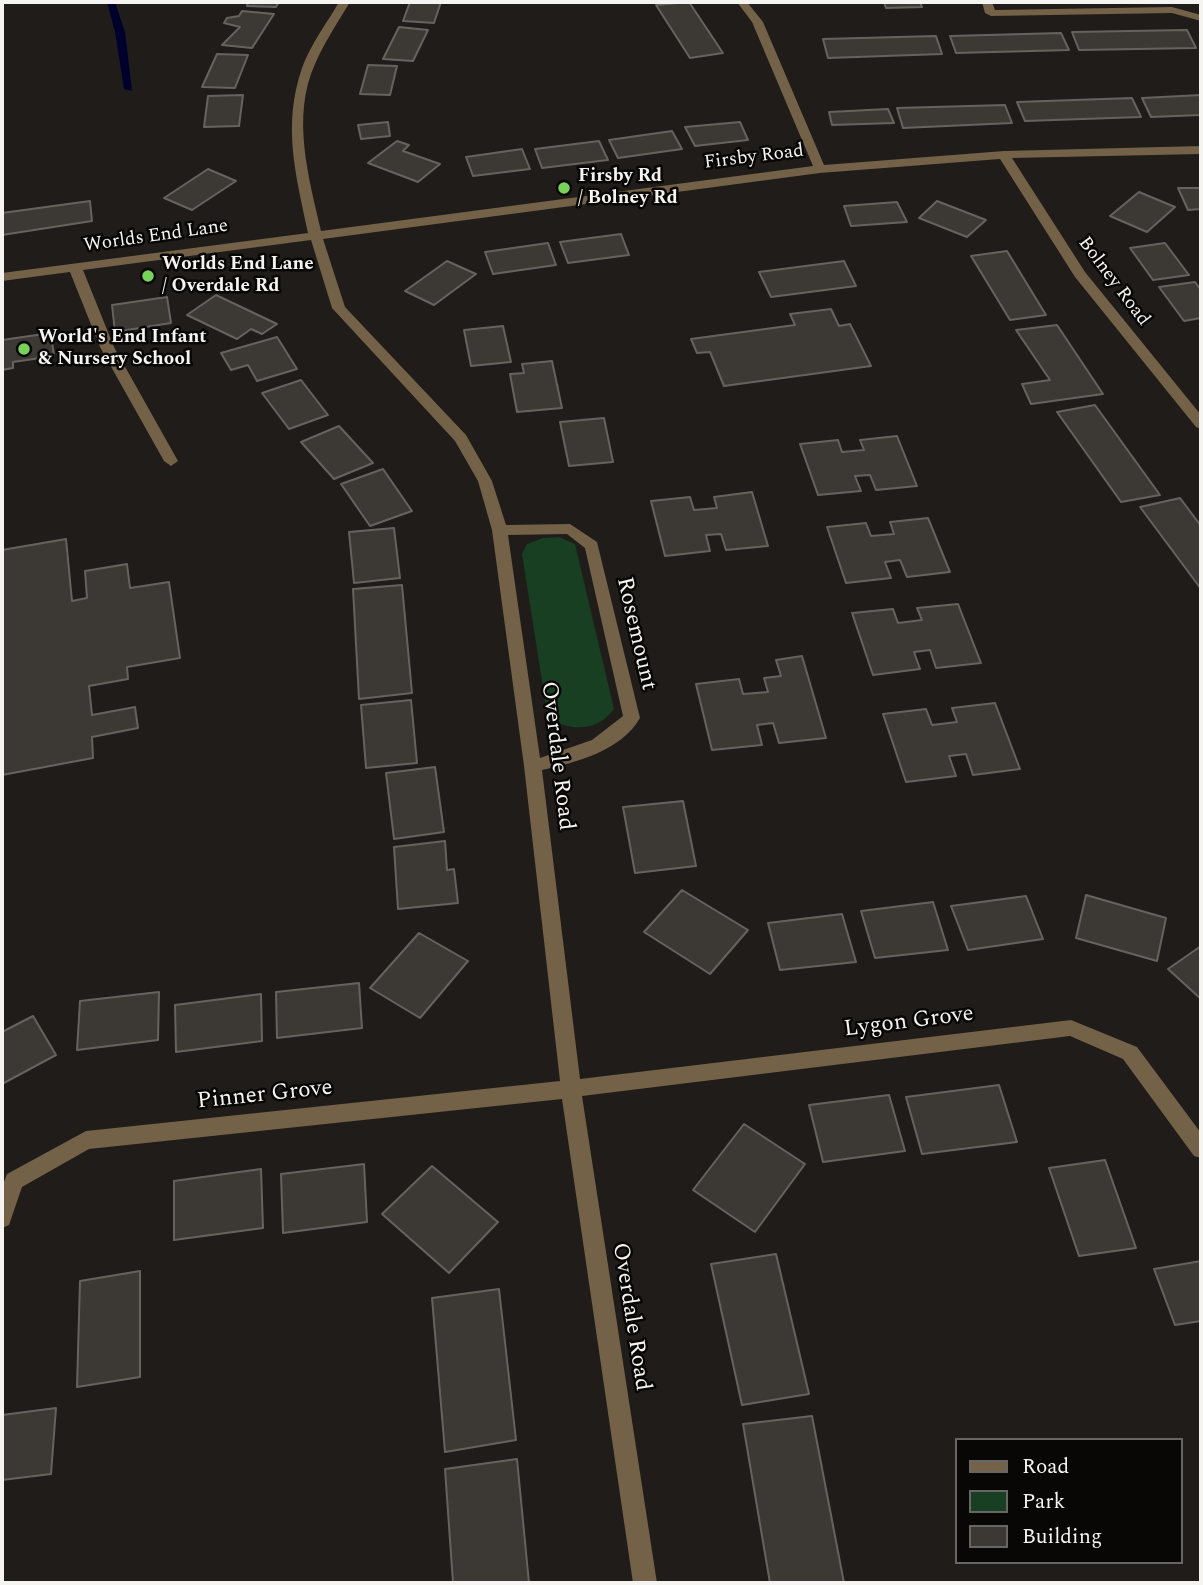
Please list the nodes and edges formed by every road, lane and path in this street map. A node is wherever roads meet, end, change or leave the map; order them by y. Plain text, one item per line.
1 (344, 2) edge
2 (742, 2) edge
3 (987, 2) edge
4 (1201, 18) edge
5 (1201, 150) edge
6 (1004, 155) junction
7 (820, 169) junction
8 (315, 234) junction
9 (75, 268) junction
10 (2, 277) edge
11 (1201, 424) edge
12 (171, 461) dead end
13 (500, 530) junction
14 (533, 766) junction
15 (571, 1089) junction
16 (1201, 1149) edge
17 (2, 1218) edge
18 (645, 1583) edge

1 - 8 street, Overdale Road
2 - 7 street
3 - 4 street
5 - 6 street, Firsby Road
6 - 7 street, Firsby Road
6 - 11 street, Bolney Road
7 - 8 street, Firsby Road
8 - 9 street, Worlds End Lane
8 - 13 street, Overdale Road
9 - 10 street, Worlds End Lane
9 - 12 street
13 - 14 street, Overdale Road
13 - 14 street, Rosemount
14 - 15 street, Overdale Road
15 - 16 street, Lygon Grove
15 - 17 street, Pinner Grove
15 - 18 street, Overdale Road

